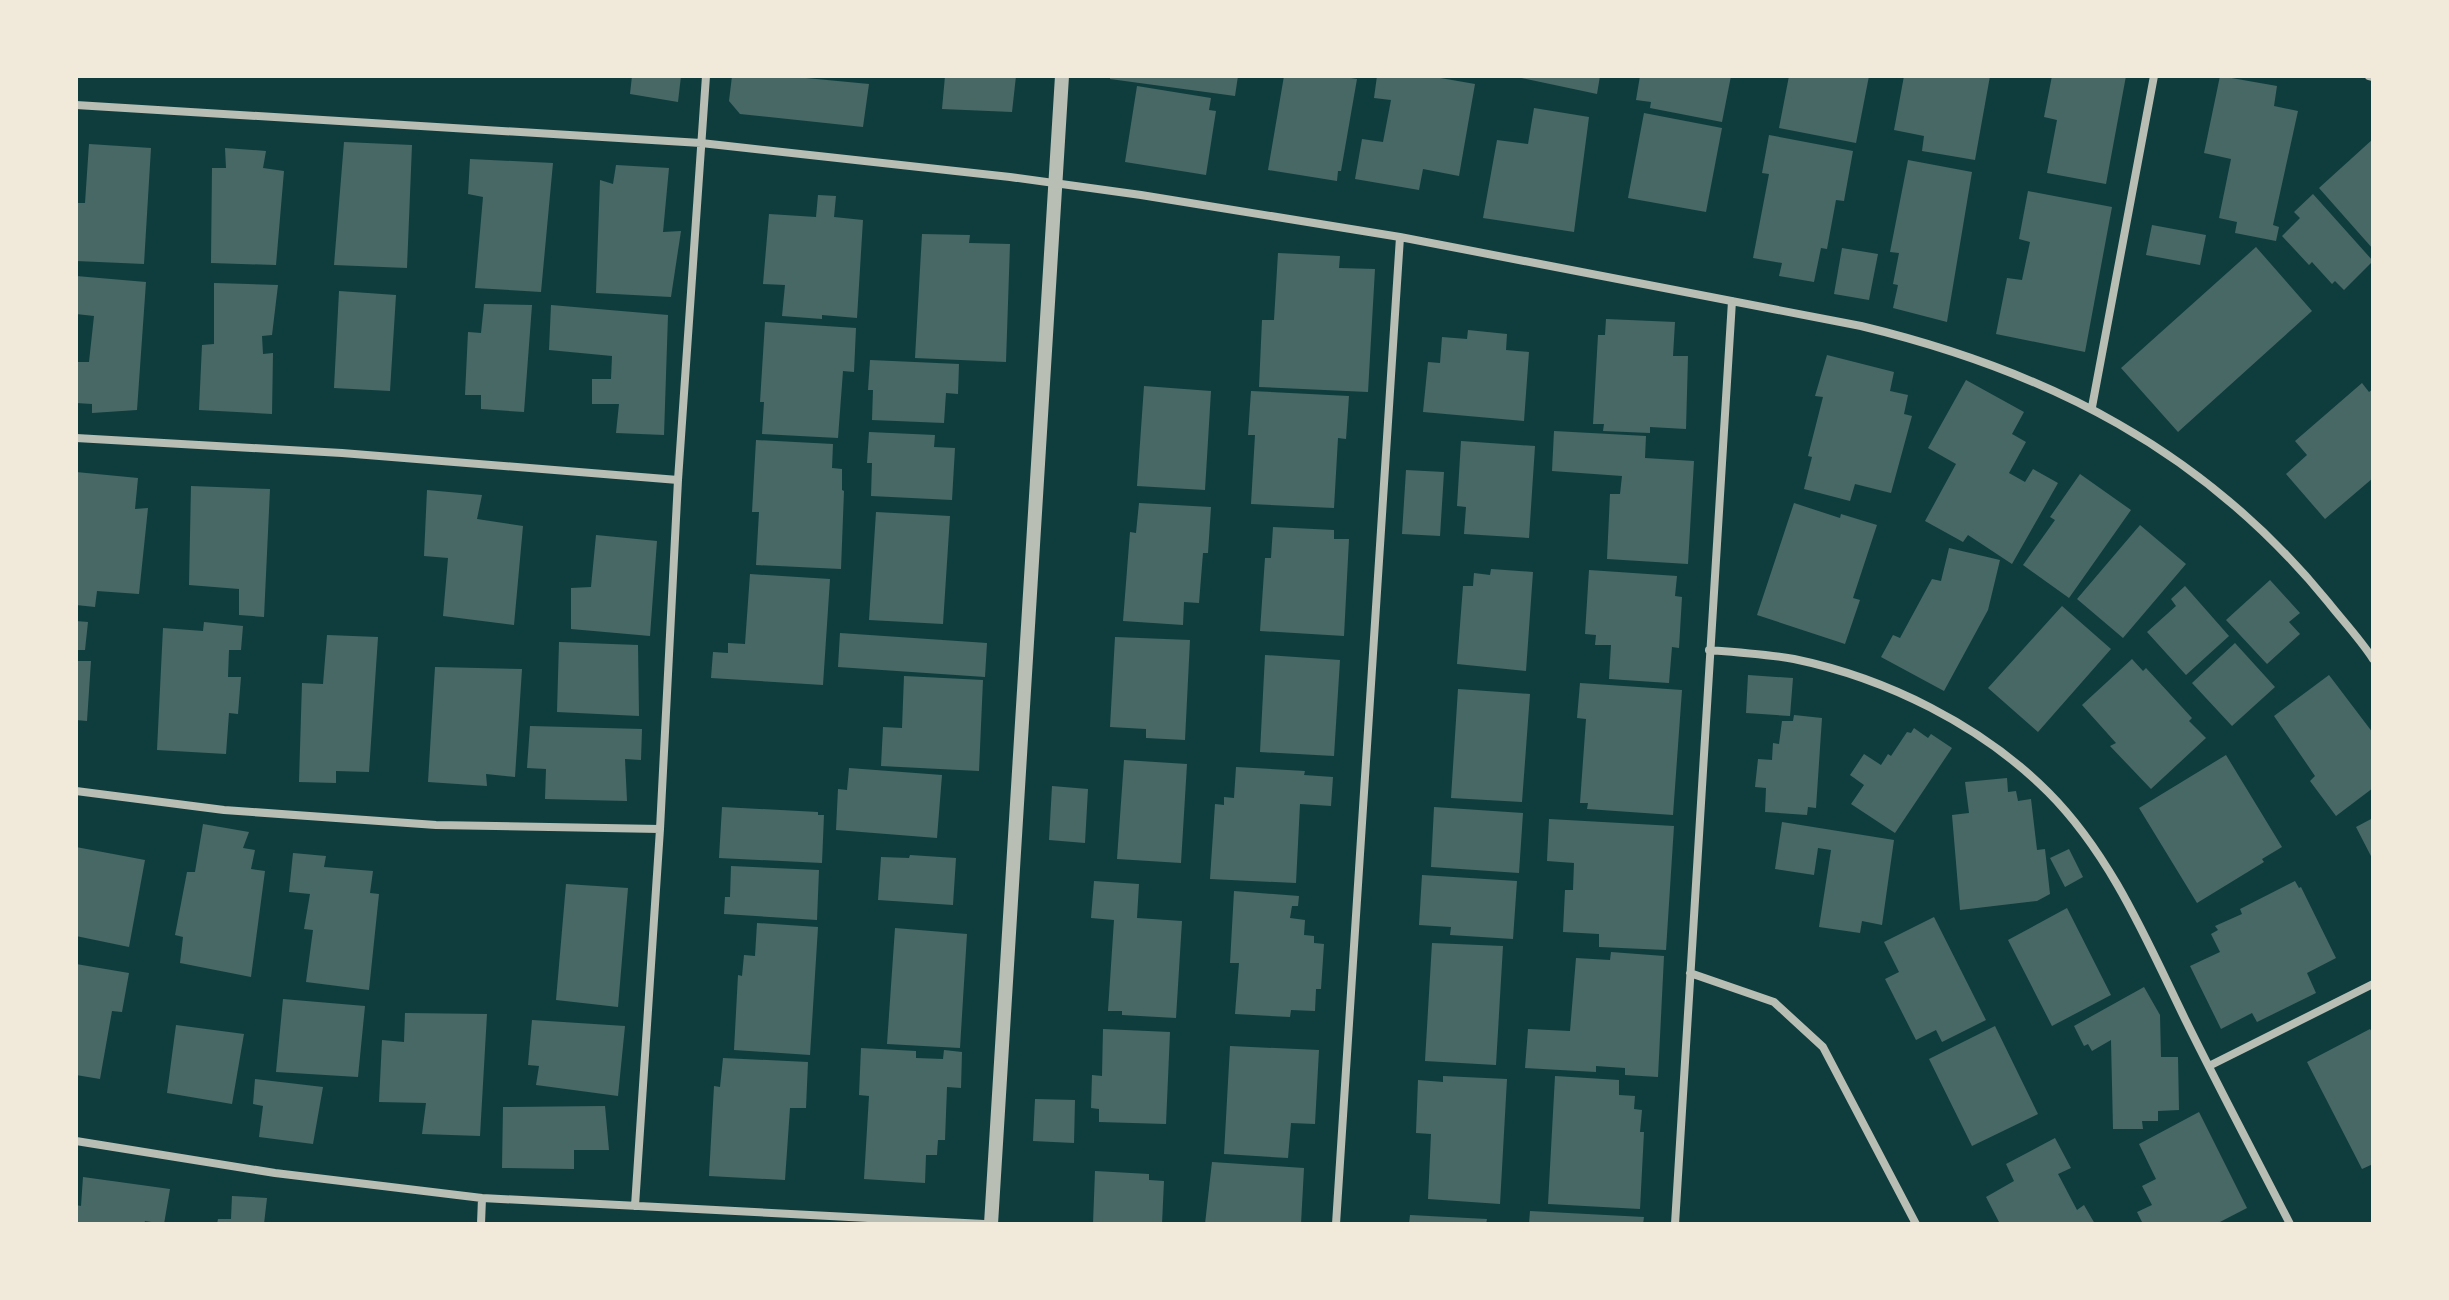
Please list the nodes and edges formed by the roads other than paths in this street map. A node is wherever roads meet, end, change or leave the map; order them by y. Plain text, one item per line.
1 (706, 76) edge
2 (1062, 76) edge
3 (2154, 76) edge
4 (76, 105) edge
5 (701, 143) junction
6 (1056, 184) junction
7 (1400, 237) junction
8 (1732, 301) junction
9 (2092, 407) junction
10 (76, 438) edge
11 (678, 480) junction
12 (1709, 650) junction
13 (2373, 659) edge
14 (76, 791) edge
15 (660, 829) junction
16 (1690, 973) junction
17 (2373, 984) edge
18 (2209, 1066) junction
19 (76, 1141) edge
20 (482, 1198) junction
21 (635, 1206) junction
22 (481, 1224) edge
23 (984, 1224) edge
24 (991, 1224) edge
25 (1336, 1224) edge
26 (1675, 1224) edge
27 (1916, 1224) edge
28 (2290, 1224) edge

1 - 5 street
2 - 6 street
3 - 9 street
4 - 5 street
5 - 6 street
5 - 11 street
6 - 7 street
6 - 24 street
7 - 8 street
7 - 25 street
8 - 9 street
8 - 12 street
9 - 13 street
10 - 11 street
11 - 15 street
12 - 16 street
12 - 18 street
14 - 15 street
15 - 21 street
16 - 26 street
16 - 27 street
17 - 18 street
18 - 28 street
19 - 20 street
20 - 21 street
20 - 22 street
21 - 23 street

